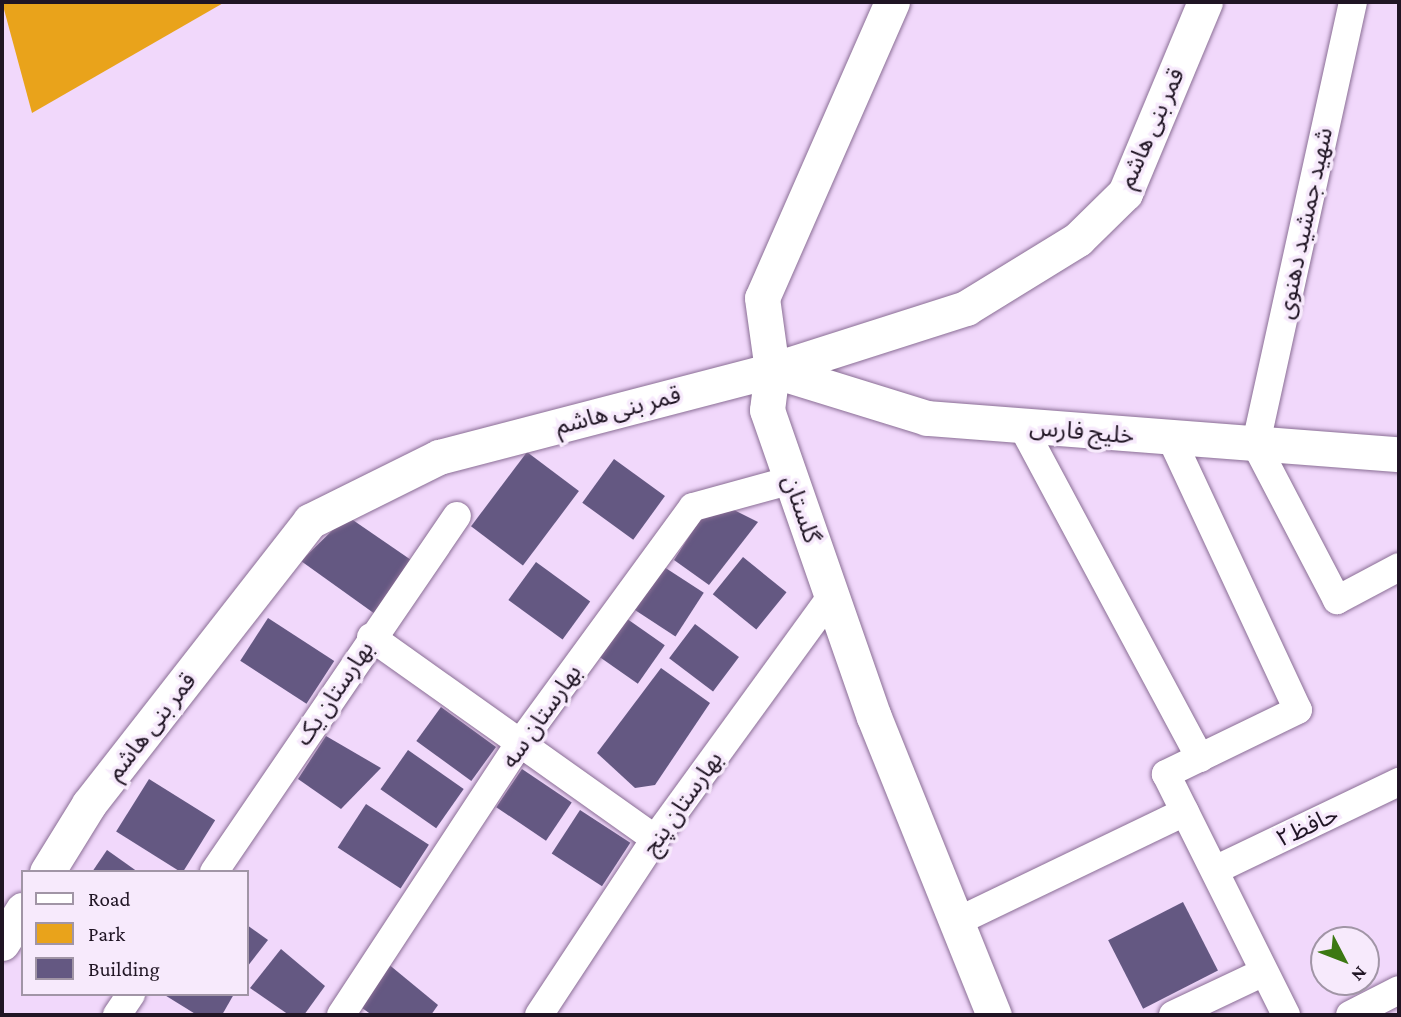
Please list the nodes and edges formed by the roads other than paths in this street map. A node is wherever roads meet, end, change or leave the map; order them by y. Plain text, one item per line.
1 (892, 2) edge
2 (1205, 2) edge
3 (1353, 2) edge
4 (772, 370) junction
5 (1022, 426) junction
6 (1171, 438) junction
7 (1255, 445) junction
8 (1399, 454) edge
9 (792, 480) junction
10 (457, 516) dead end
11 (1399, 567) edge
12 (832, 596) junction
13 (371, 637) junction
14 (518, 746) junction
15 (1200, 758) junction
16 (1399, 782) edge
17 (1185, 812) junction
18 (655, 839) junction
19 (48, 870) edge
20 (215, 870) edge
21 (1215, 870) junction
22 (21, 912) edge
23 (957, 922) junction
24 (2, 943) edge
25 (1262, 973) junction
26 (1399, 990) edge
27 (130, 996) edge
28 (117, 1015) edge
29 (341, 1015) edge
30 (539, 1015) edge
31 (994, 1015) edge
32 (1173, 1015) edge
33 (1286, 1015) edge
34 (1350, 1015) edge

1 - 4 street, گلستان
2 - 4 street, قمر بنی هاشم
3 - 7 street, شهید جمشید دهنوی
4 - 5 street, خلیج فارس
4 - 9 street, گلستان
4 - 19 street, قمر بنی هاشم
5 - 6 street, خلیج فارس
5 - 15 street
6 - 7 street, خلیج فارس
6 - 15 street
7 - 8 street, خلیج فارس
7 - 11 street
9 - 12 street, گلستان
9 - 14 street, بهارستان سه
10 - 13 street, بهارستان یک
12 - 18 street, بهارستان پنج
12 - 23 street, گلستان
13 - 14 street
13 - 20 street, بهارستان یک
14 - 18 street
14 - 29 street, بهارستان سه
15 - 17 street
16 - 21 street, حافظ۲
17 - 21 street
17 - 23 street
18 - 30 street, بهارستان پنج
21 - 25 street
22 - 24 street
23 - 31 street, گلستان
25 - 32 street
25 - 33 street
26 - 34 street
27 - 28 street

